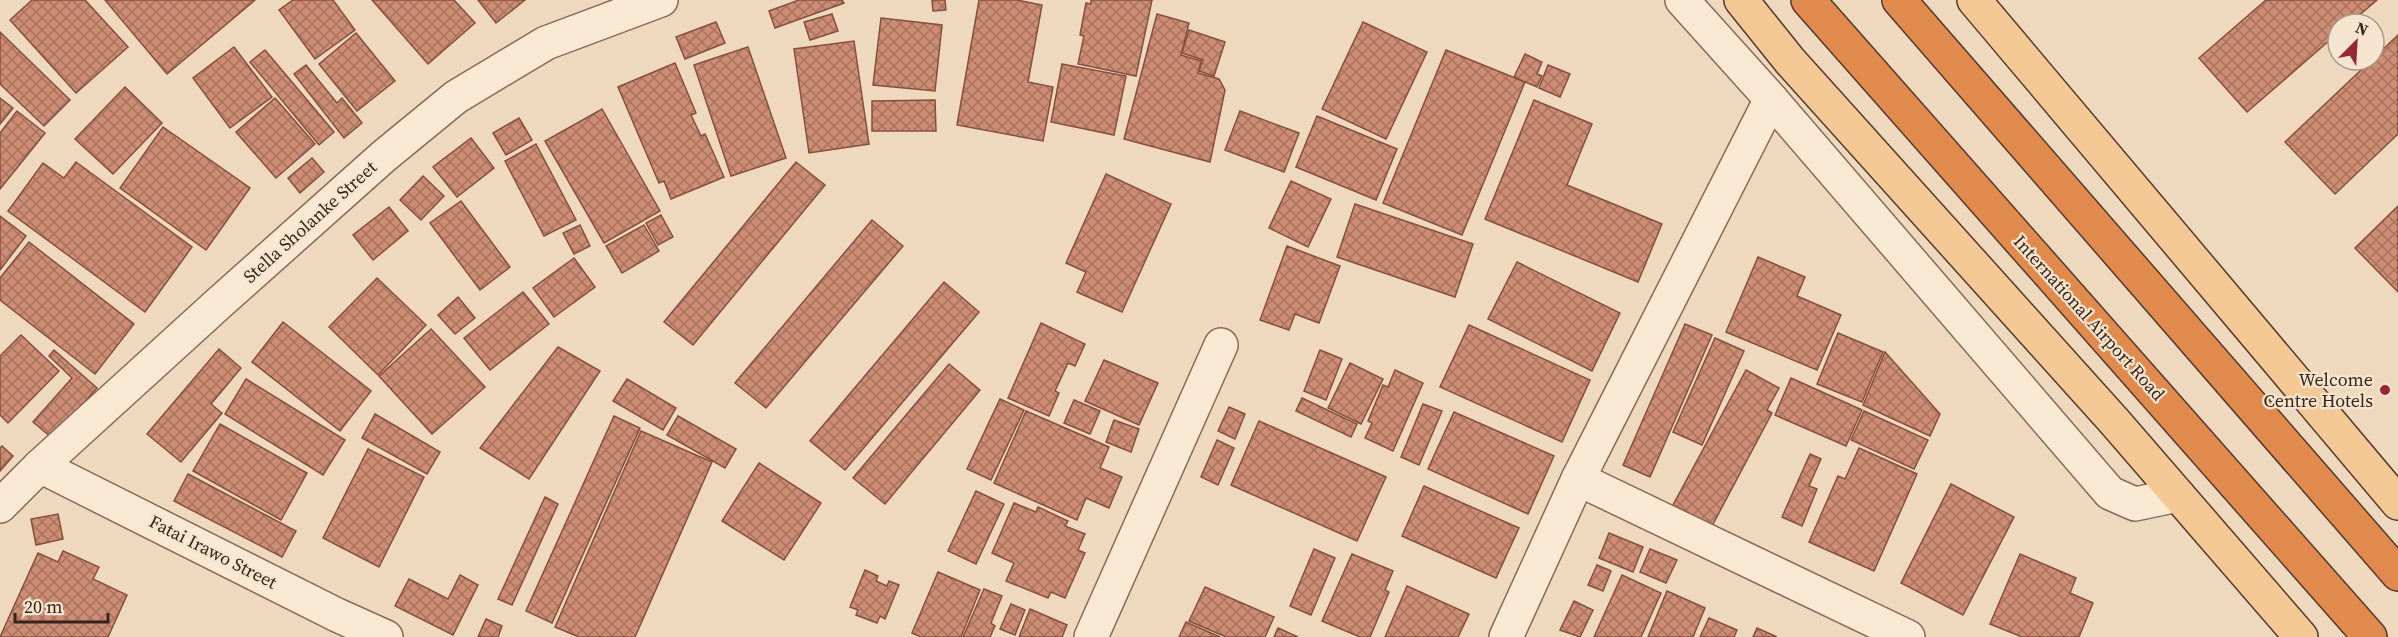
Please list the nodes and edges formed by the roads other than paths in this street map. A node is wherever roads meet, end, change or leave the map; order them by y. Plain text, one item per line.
1 (662, 0) edge
2 (1682, 0) edge
3 (1741, 0) edge
4 (1808, 0) edge
5 (1899, 0) edge
6 (1974, 0) edge
7 (1770, 99) junction
8 (1221, 345) dead end
9 (40, 466) junction
10 (1578, 479) junction
11 (2178, 495) junction
12 (2398, 503) edge
13 (0, 506) edge
14 (2398, 574) edge
15 (332, 626) edge
16 (386, 637) edge
17 (1091, 637) edge
18 (1506, 637) edge
19 (1908, 637) edge
20 (2301, 637) edge
21 (2370, 637) edge

1 - 9 street, Stella Sholanke Street
2 - 7 street
3 - 11 main road
4 - 21 highway, International Airport Road
5 - 14 highway
6 - 12 main road
7 - 10 street
7 - 11 street
8 - 17 street
9 - 13 street, Stella Sholanke Street
9 - 15 street, Fatai Irawo Street
10 - 18 street
10 - 19 street
11 - 20 main road
15 - 16 street, Fatai Irawo Street

